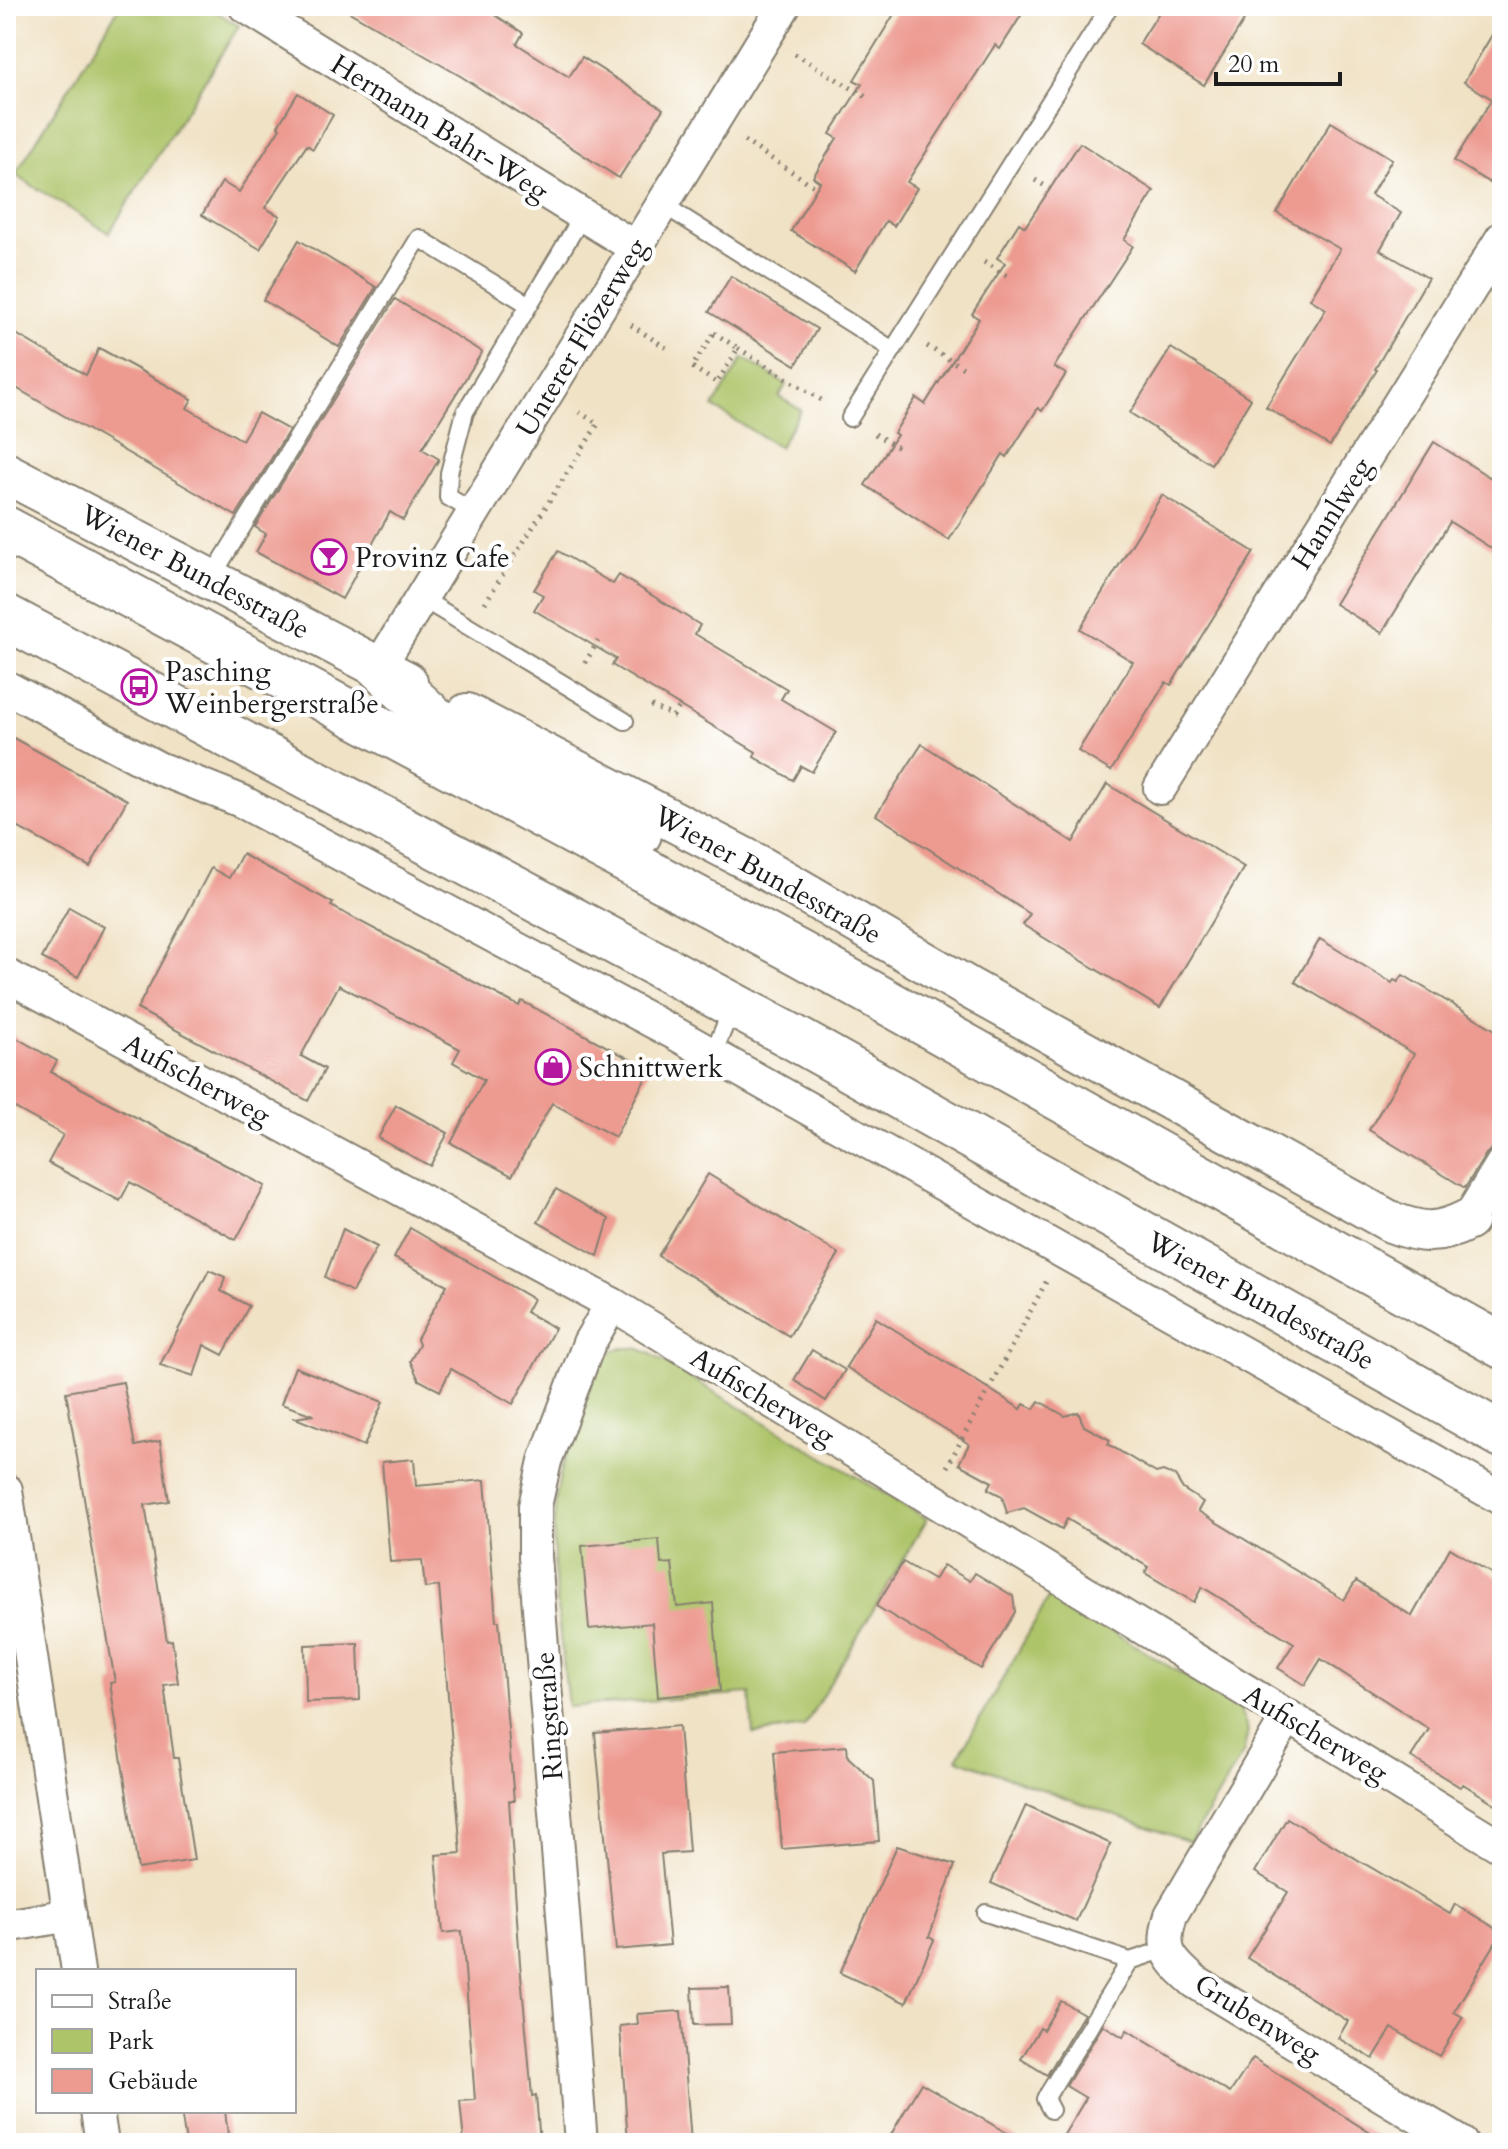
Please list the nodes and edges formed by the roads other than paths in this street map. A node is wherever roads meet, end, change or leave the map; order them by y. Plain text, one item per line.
1 (245, 6) edge
2 (784, 6) edge
3 (1110, 6) edge
4 (662, 204) junction
5 (583, 215) junction
6 (1502, 238) edge
7 (636, 248) junction
8 (529, 305) junction
9 (893, 350) junction
10 (850, 418) road end
11 (6, 473) edge
12 (474, 512) junction
13 (6, 529) edge
14 (210, 580) junction
15 (421, 598) junction
16 (6, 617) edge
17 (379, 667) junction
18 (6, 687) edge
19 (625, 721) dead end
20 (1160, 788) dead end
21 (801, 954) junction
22 (6, 975) edge
23 (733, 1005) junction
24 (713, 1054) junction
25 (1502, 1164) edge
26 (1468, 1220) joint
27 (612, 1304) junction
28 (1502, 1346) edge
29 (1502, 1435) edge
30 (6, 1490) edge
31 (1502, 1499) edge
32 (1288, 1716) junction
33 (1502, 1847) edge
34 (986, 1913) dead end
35 (70, 1915) junction
36 (6, 1926) edge
37 (1166, 1949) junction
38 (1130, 1961) junction
39 (78, 1969) edge
40 (1051, 2110) dead end
41 (97, 2113) edge
42 (102, 2143) edge
43 (581, 2143) edge
44 (1461, 2143) edge

1 - 5 street, Hermann Bahr-Weg
2 - 4 street, Unterer Flözerweg
3 - 9 lane
4 - 7 street, Unterer Flözerweg
4 - 9 lane
5 - 7 street, Hermann Bahr-Weg
5 - 8 lane
6 - 20 street, Hannlweg
7 - 12 street, Unterer Flözerweg
8 - 12 lane
8 - 14 lane
9 - 10 lane
11 - 14 street, Wiener Bundesstraße
12 - 15 street, Unterer Flözerweg
13 - 21 main road, Wiener Bundesstraße
14 - 17 street, Wiener Bundesstraße
15 - 17 street, Unterer Flözerweg
15 - 19 lane
16 - 23 main road, Wiener Bundesstraße
17 - 21 main road
17 - 26 street, Wiener Bundesstraße
18 - 24 street, Wiener Bundesstraße
21 - 28 main road, Wiener Bundesstraße
22 - 27 street, Aufischerweg
23 - 24 lane
23 - 29 main road, Wiener Bundesstraße
24 - 31 street, Wiener Bundesstraße
25 - 26 street, Wiener Bundesstraße
27 - 32 street, Aufischerweg
27 - 43 street, Ringstraße
30 - 35 street
32 - 33 street, Aufischerweg
32 - 37 street
34 - 38 lane
35 - 36 street
35 - 39 street
37 - 38 lane
37 - 44 street, Grubenweg
38 - 40 lane
41 - 42 street

